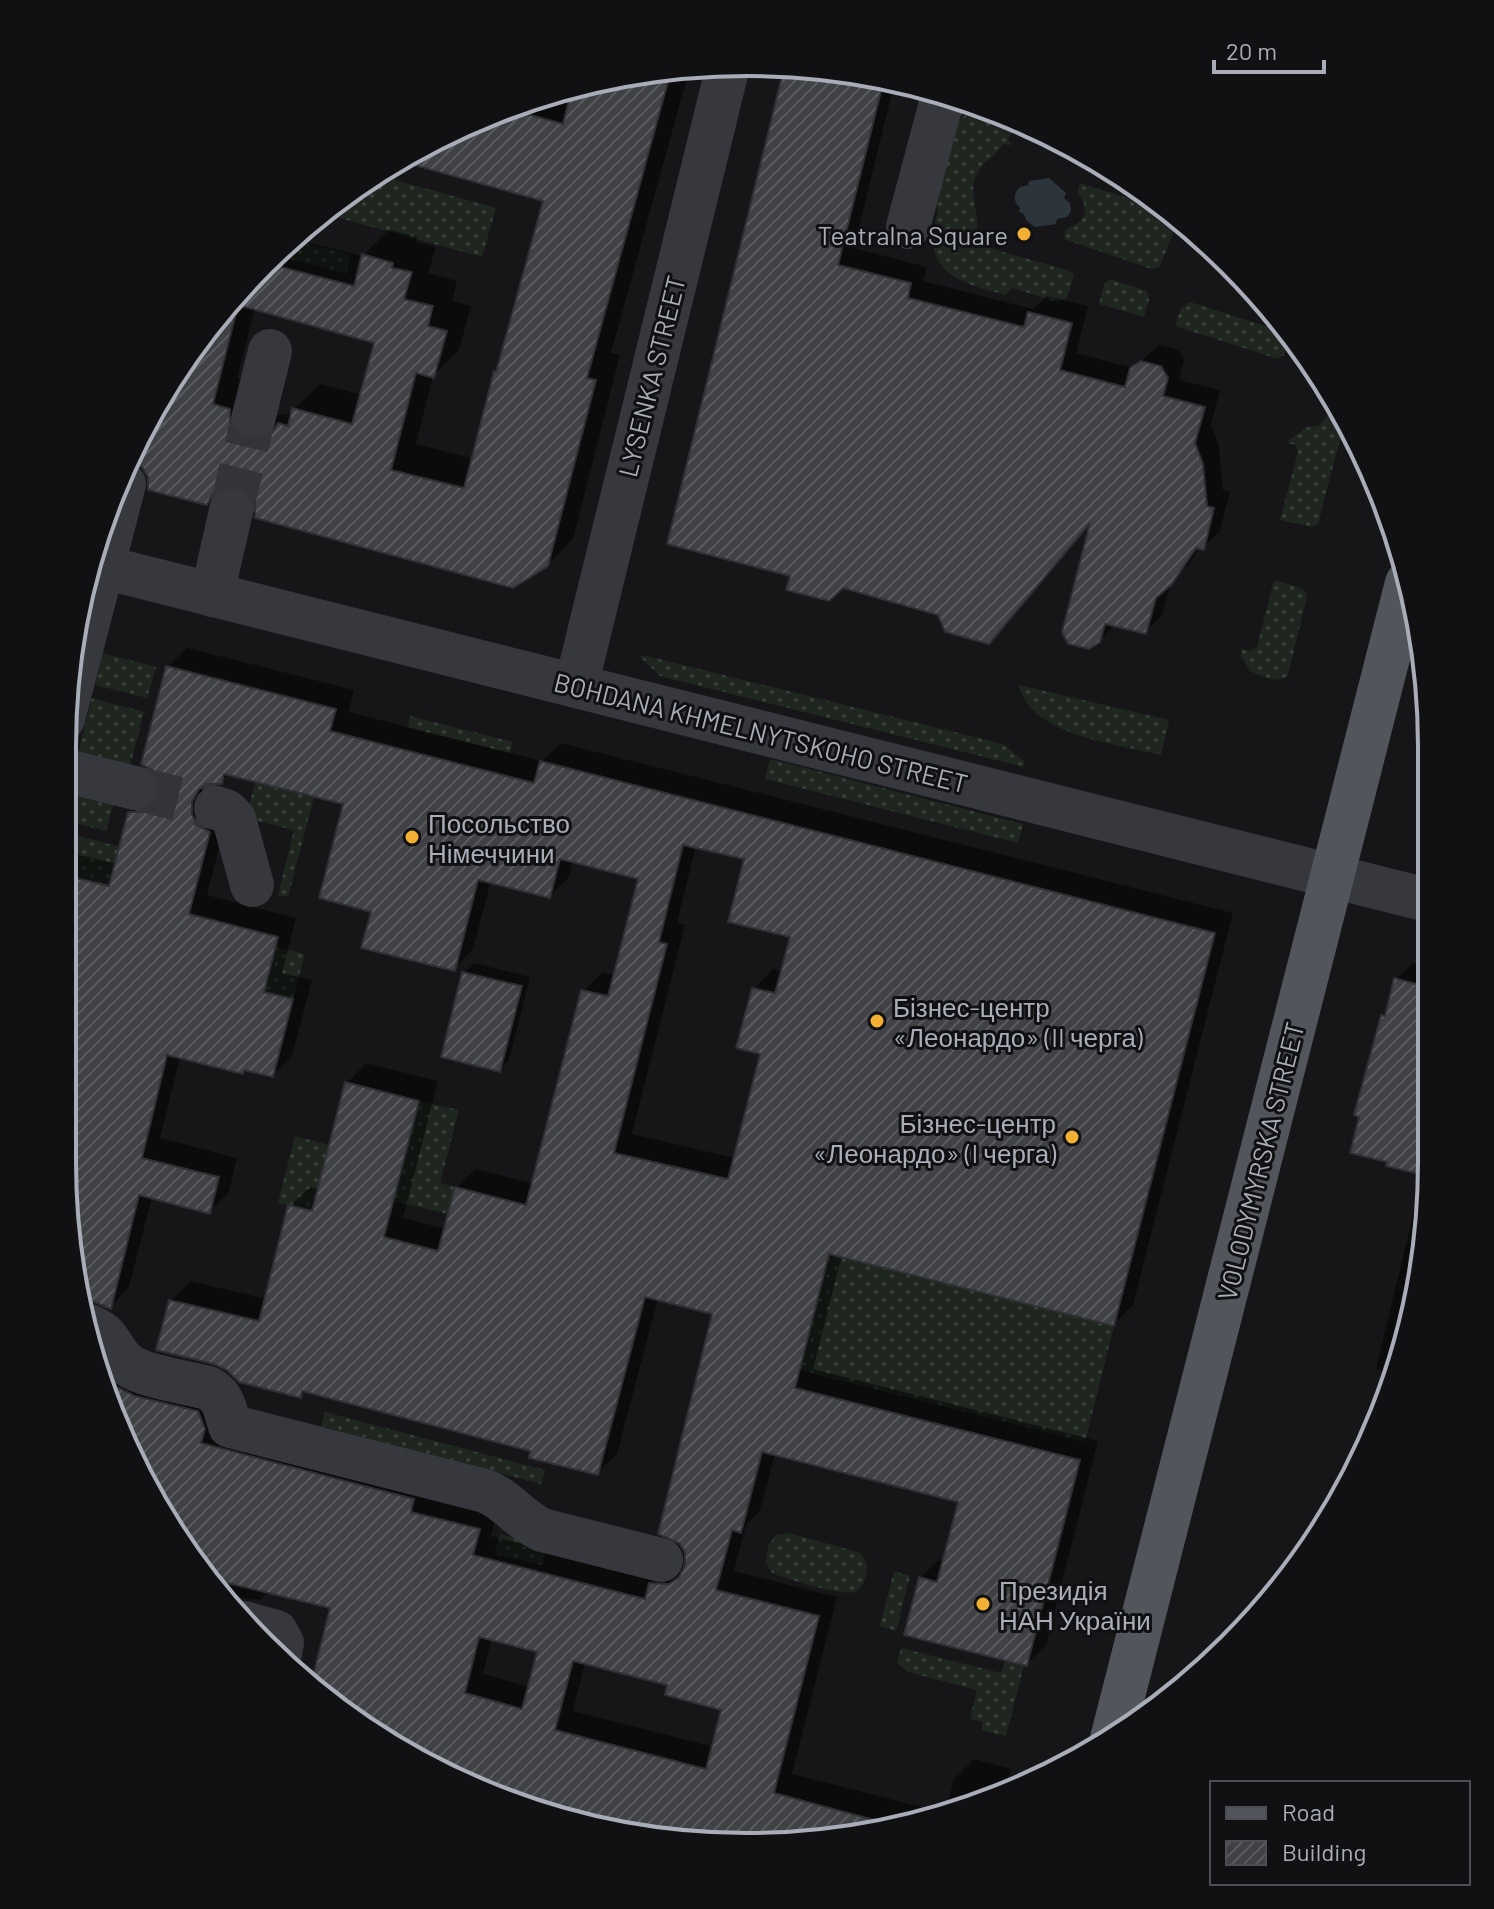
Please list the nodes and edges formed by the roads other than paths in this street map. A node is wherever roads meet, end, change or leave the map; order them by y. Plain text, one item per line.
1 (725, 76) edge
2 (941, 105) edge
3 (908, 227) dead end
4 (270, 351) dead end
5 (254, 416) tunnel mouth
6 (231, 511) tunnel mouth
7 (101, 566) edge
8 (212, 595) junction
9 (1402, 602) edge
10 (576, 686) junction
11 (76, 773) edge
12 (135, 788) tunnel mouth
13 (216, 808) tunnel mouth
14 (1330, 874) junction
15 (252, 885) dead end
16 (1418, 898) edge
17 (98, 1330) edge
18 (661, 1560) dead end
19 (267, 1629) edge
20 (282, 1644) edge
21 (1116, 1722) edge

1 - 10 street, LYSENKA STREET
2 - 3 street
4 - 5 street
6 - 8 street
7 - 8 street, BOHDANA KHMELNYTSKOHO STREET
8 - 10 street, BOHDANA KHMELNYTSKOHO STREET
9 - 14 main road, VOLODYMYRSKA STREET
10 - 14 street, BOHDANA KHMELNYTSKOHO STREET
11 - 12 street
13 - 15 street
14 - 16 street, BOHDANA KHMELNYTSKOHO STREET
14 - 21 main road, VOLODYMYRSKA STREET
17 - 18 street
19 - 20 street

